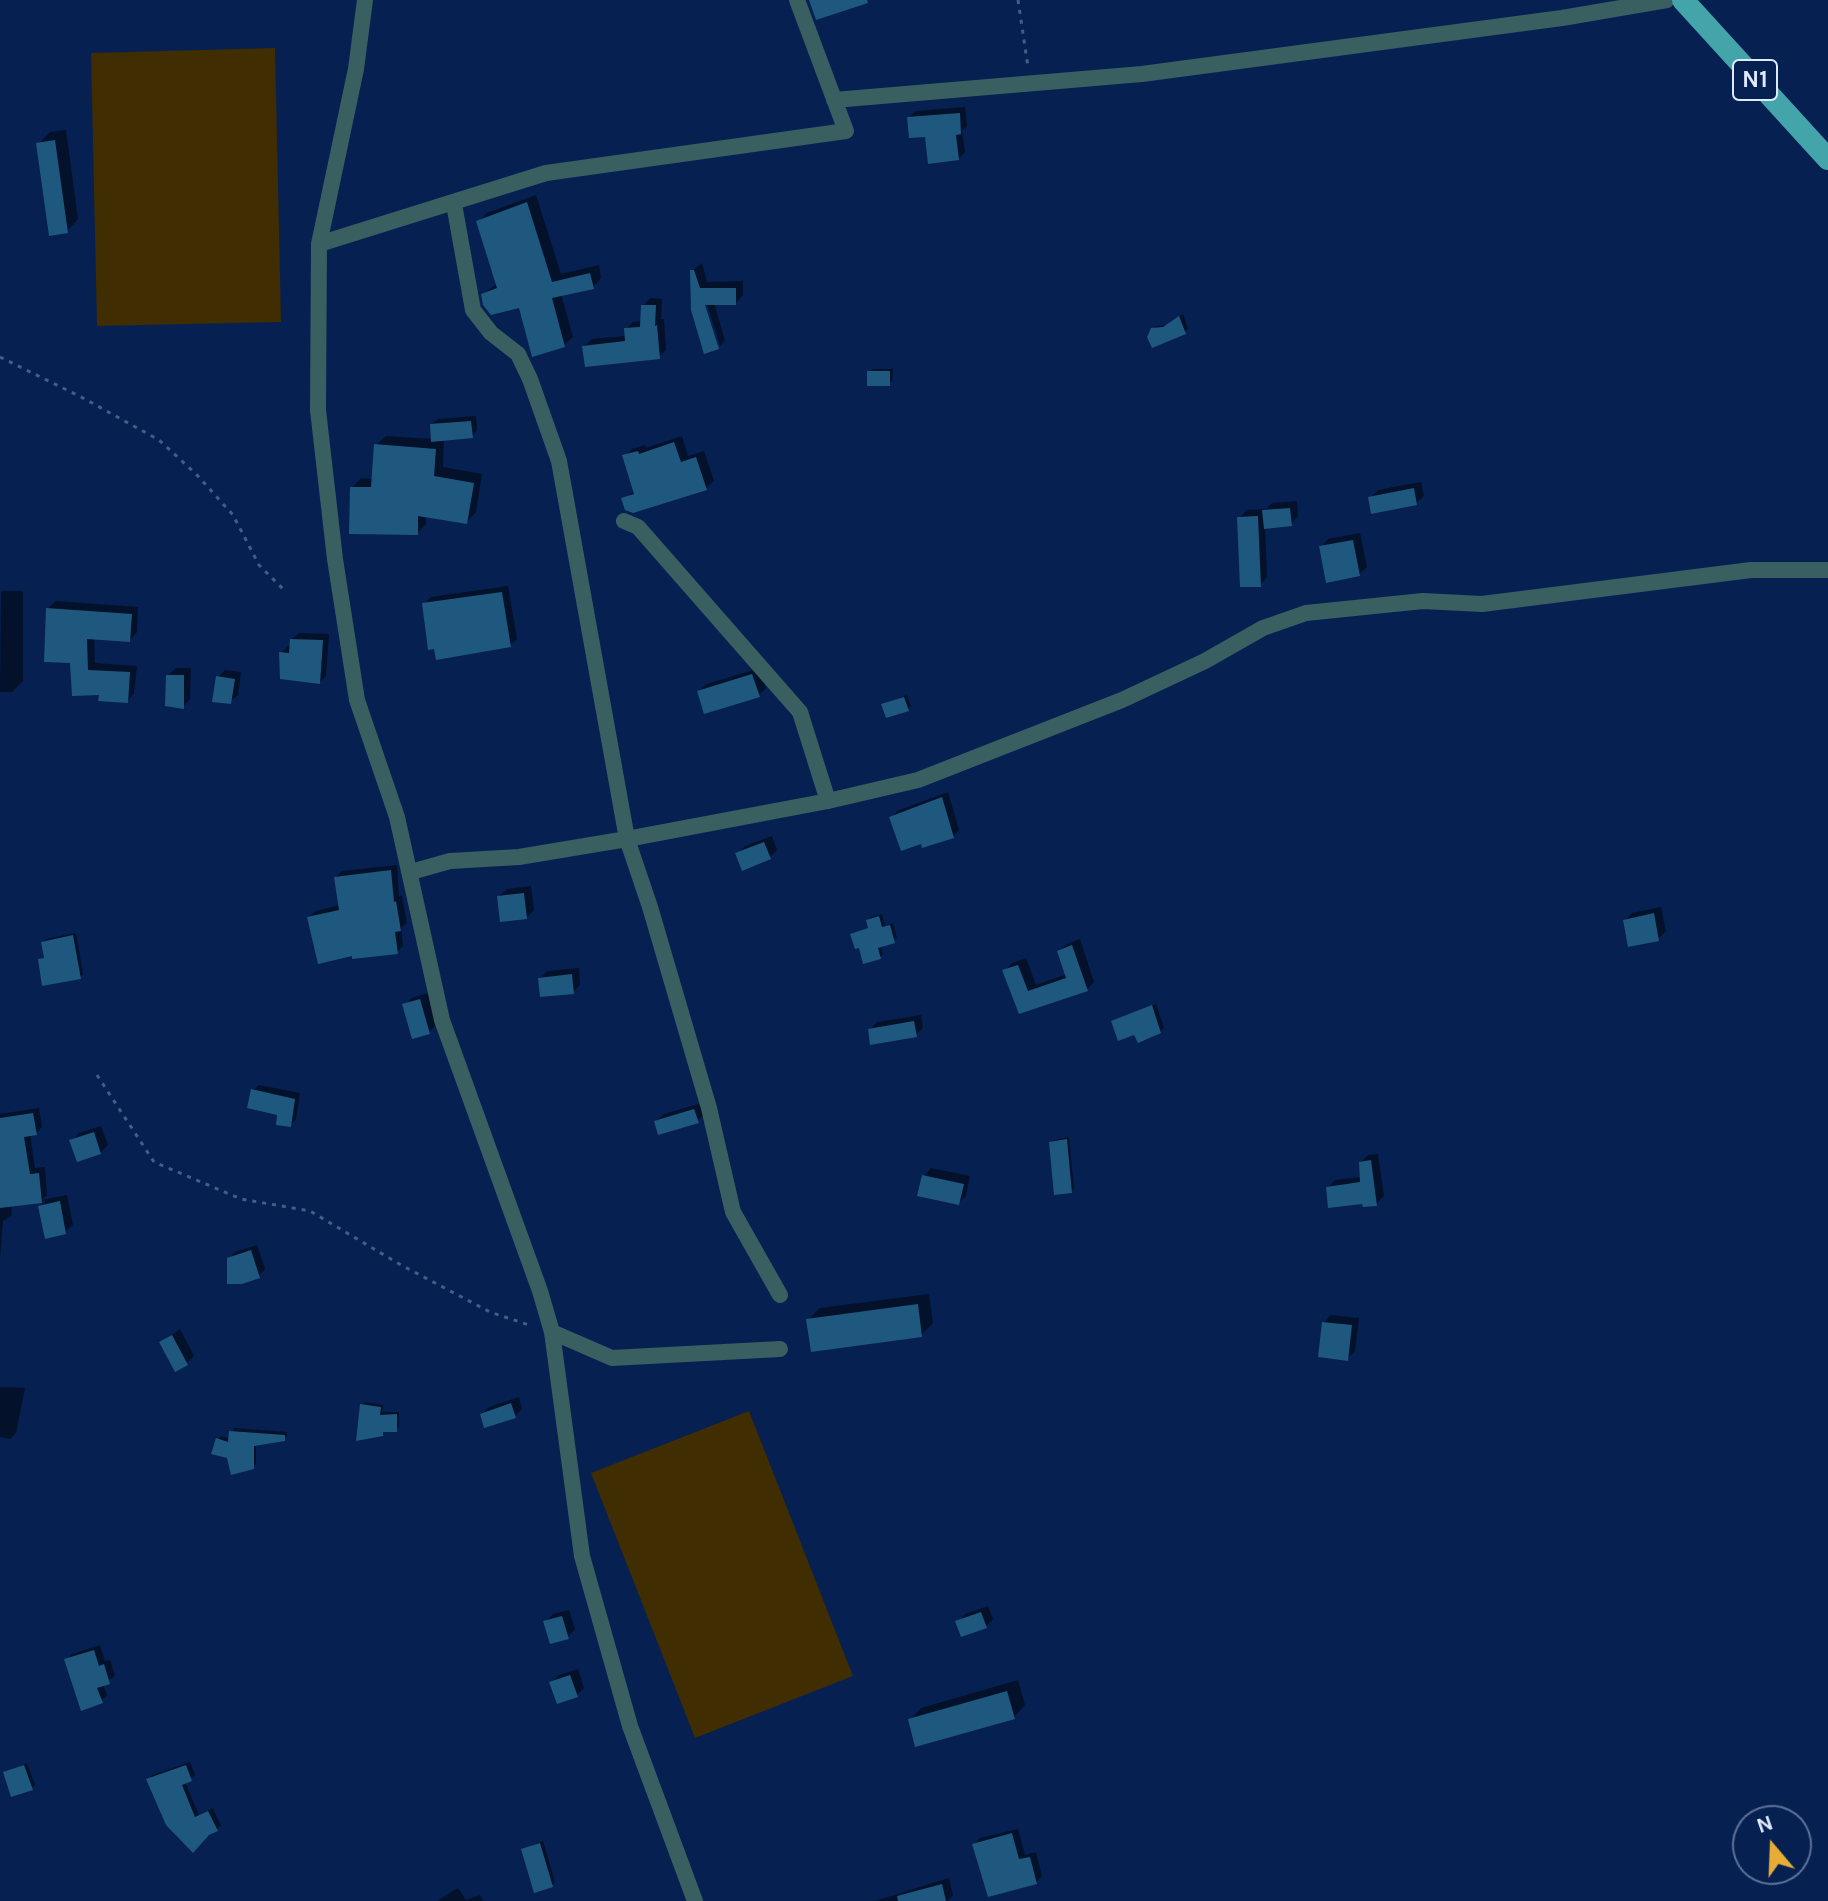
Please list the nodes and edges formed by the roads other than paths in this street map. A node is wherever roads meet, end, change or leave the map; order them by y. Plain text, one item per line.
1 (365, 0) edge
2 (797, 0) edge
3 (1667, 0) edge
4 (1683, 0) edge
5 (834, 100) junction
6 (1828, 159) edge
7 (454, 204) junction
8 (319, 244) junction
9 (624, 521) dead end
10 (1828, 570) edge
11 (828, 801) junction
12 (627, 839) junction
13 (411, 872) junction
14 (780, 1295) dead end
15 (552, 1332) junction
16 (780, 1349) dead end
17 (695, 1901) edge

1 - 8 street
2 - 5 street
3 - 5 street
4 - 6 highway, N1
5 - 7 street
7 - 8 street
7 - 12 street
8 - 13 street
9 - 11 street
10 - 11 street
11 - 12 street
12 - 13 street
12 - 14 street
13 - 15 street
15 - 16 street
15 - 17 street

